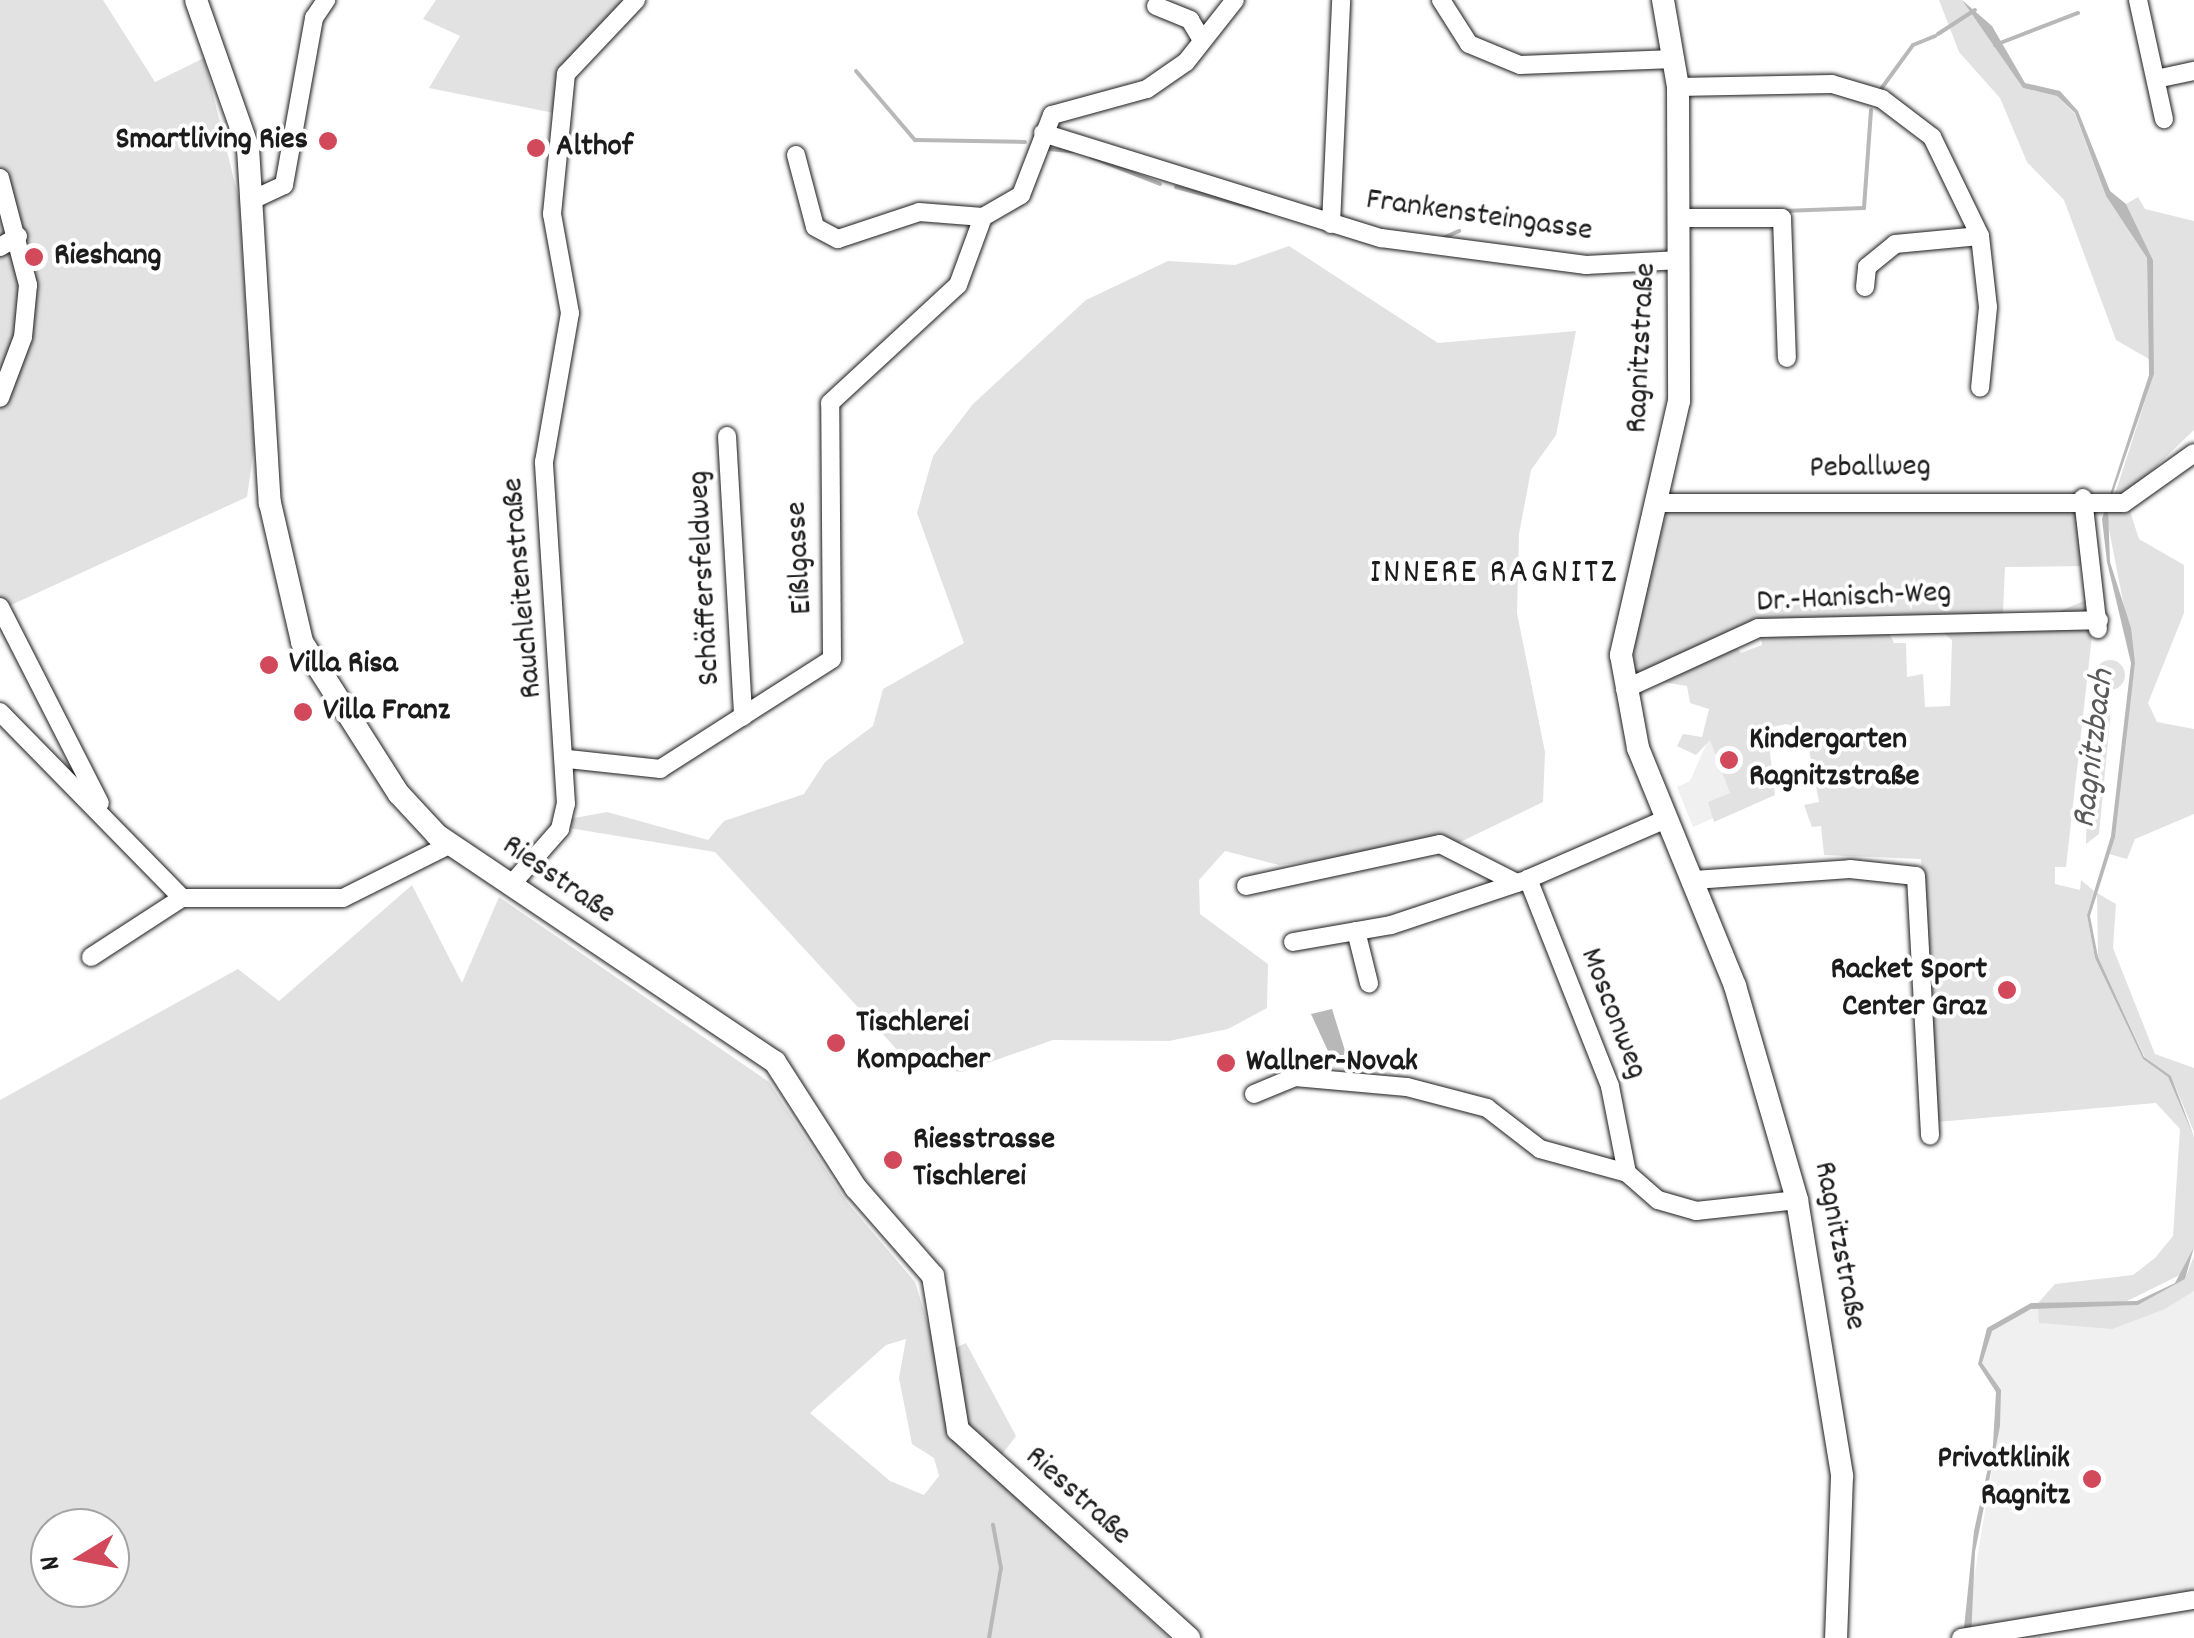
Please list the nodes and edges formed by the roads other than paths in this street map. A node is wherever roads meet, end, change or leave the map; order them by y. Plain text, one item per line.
1 (196, 0) edge
2 (326, 0) edge
3 (636, 0) edge
4 (1235, 0) edge
5 (1341, 0) edge
6 (1442, 0) edge
7 (1663, 0) edge
8 (2138, 0) edge
9 (1156, 6) dead end
10 (1201, 38) junction
11 (1674, 58) junction
12 (2194, 72) edge
13 (2156, 79) junction
14 (1678, 86) junction
15 (2164, 119) dead end
16 (1042, 132) junction
17 (796, 155) dead end
18 (0, 178) edge
19 (254, 199) junction
20 (982, 217) junction
21 (1681, 218) junction
22 (1332, 224) junction
23 (18, 236) junction
24 (1980, 236) junction
25 (0, 247) edge
26 (1680, 260) junction
27 (1865, 287) dead end
28 (1787, 358) dead end
29 (1980, 388) dead end
30 (0, 398) edge
31 (728, 436) dead end
32 (2194, 453) edge
33 (2100, 501) junction
34 (1657, 502) junction
35 (2, 611) edge
36 (1625, 689) junction
37 (0, 712) edge
38 (743, 716) junction
39 (568, 759) junction
40 (104, 810) junction
41 (1666, 819) junction
42 (449, 845) junction
43 (1694, 880) junction
44 (1522, 881) junction
45 (510, 886) junction
46 (1246, 886) dead end
47 (182, 898) junction
48 (1356, 931) junction
49 (1292, 942) dead end
50 (91, 957) dead end
51 (1368, 984) dead end
52 (1254, 1094) dead end
53 (1930, 1136) dead end
54 (1626, 1174) junction
55 (1798, 1200) junction
56 (2194, 1600) edge
57 (1190, 1638) edge
58 (1836, 1638) edge
59 (1961, 1638) edge

1 - 19 main road, Riesstraße
2 - 19 street
3 - 39 street, Rauchleitenstraße
4 - 10 street
5 - 22 street, Frankensteingasse
6 - 11 street
7 - 11 main road, Ragnitzstraße
8 - 13 street
9 - 10 street
10 - 16 street
11 - 14 main road, Ragnitzstraße
12 - 13 street
13 - 15 street
14 - 21 main road, Ragnitzstraße
14 - 24 street
16 - 20 street
16 - 22 street, Frankensteingasse
17 - 20 street
18 - 23 street
19 - 42 main road, Riesstraße
20 - 38 street, Eißlgasse
21 - 26 main road, Ragnitzstraße
21 - 28 street, Ragnitzstraße
22 - 26 street, Frankensteingasse
23 - 25 street
23 - 30 street
24 - 27 street
24 - 29 street
26 - 34 main road, Ragnitzstraße
31 - 38 street, Schäffersfeldweg
32 - 33 street
33 - 34 street, Peballweg
33 - 36 street, Dr.-Hanisch-Weg
34 - 36 main road, Ragnitzstraße
35 - 40 street
36 - 41 main road, Ragnitzstraße
37 - 40 street
38 - 39 street, Eißlgasse
39 - 45 street, Rauchleitenstraße
40 - 47 street
41 - 43 main road, Ragnitzstraße
41 - 44 street
42 - 45 main road, Riesstraße
42 - 47 street
43 - 53 street
43 - 55 main road, Ragnitzstraße
44 - 46 street
44 - 48 street
44 - 54 street, Mosconweg
45 - 57 main road, Riesstraße
47 - 50 street
48 - 49 street
48 - 51 street
52 - 54 street
54 - 55 street
55 - 58 main road, Ragnitzstraße
56 - 59 street

